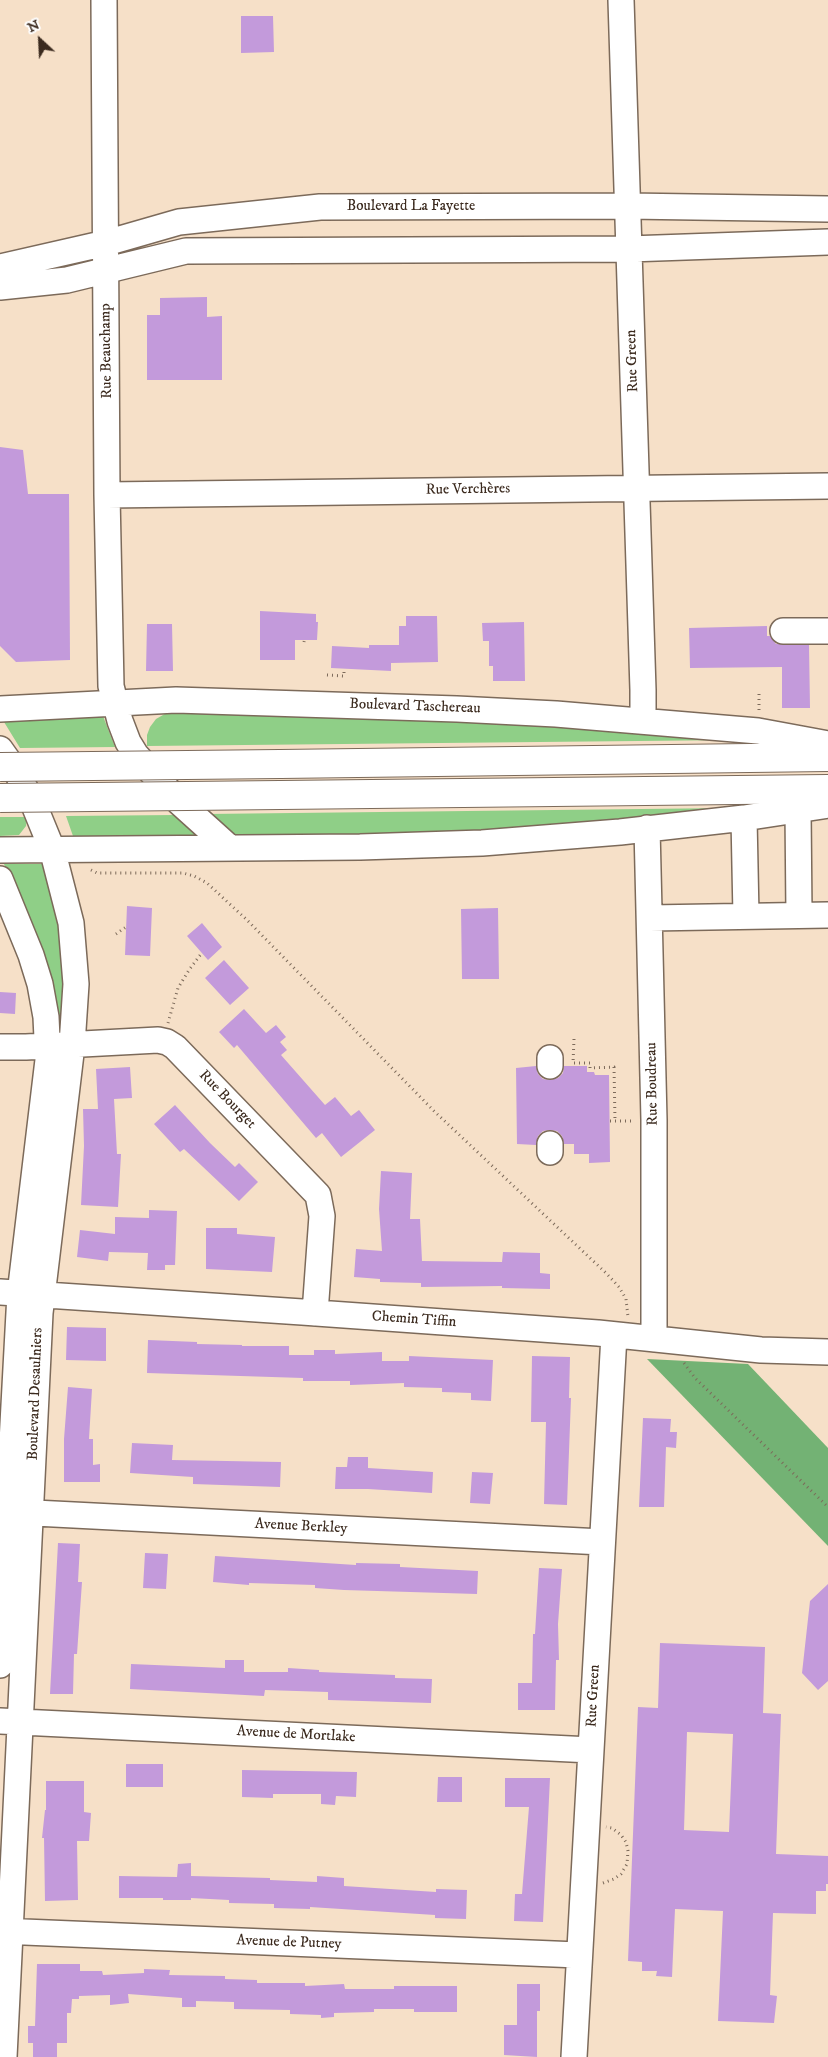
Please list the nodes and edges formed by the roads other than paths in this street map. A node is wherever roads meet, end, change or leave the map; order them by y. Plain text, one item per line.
1 (104, 0) edge
2 (621, 0) edge
3 (628, 206) junction
4 (828, 208) edge
5 (828, 242) edge
6 (106, 243) junction
7 (629, 249) junction
8 (0, 267) edge
9 (106, 270) junction
10 (0, 287) edge
11 (828, 486) edge
12 (636, 487) junction
13 (107, 495) junction
14 (783, 631) dead end
15 (828, 631) edge
16 (114, 702) junction
17 (0, 709) edge
18 (642, 721) junction
19 (828, 744) edge
20 (0, 749) edge
21 (828, 757) edge
22 (0, 767) edge
23 (828, 789) edge
24 (0, 798) edge
25 (828, 806) edge
26 (798, 810) junction
27 (744, 818) junction
28 (647, 828) junction
29 (52, 848) junction
30 (230, 848) junction
31 (0, 850) edge
32 (0, 879) edge
33 (799, 915) junction
34 (828, 915) edge
35 (746, 916) junction
36 (650, 918) junction
37 (60, 1045) junction
38 (0, 1047) edge
39 (20, 1294) edge
40 (315, 1313) junction
41 (621, 1327) junction
42 (654, 1339) junction
43 (828, 1352) edge
44 (13, 1512) edge
45 (602, 1542) junction
46 (0, 1664) edge
47 (10, 1722) edge
48 (591, 1750) junction
49 (5, 1931) edge
50 (578, 1955) junction
51 (4, 2057) edge
52 (574, 2057) edge

1 - 6 street, Rue Beauchamp
2 - 3 street, Rue Green
3 - 4 street, Boulevard La Fayette
3 - 6 street, Boulevard La Fayette
3 - 7 street, Rue Green
5 - 7 street
6 - 8 street, Boulevard La Fayette
6 - 9 street, Rue Beauchamp
7 - 9 street
7 - 12 street, Rue Green
9 - 10 street
9 - 13 street, Rue Beauchamp
11 - 12 street, Rue Verchères
12 - 13 street, Rue Verchères
12 - 18 street, Rue Green
13 - 16 street, Rue Beauchamp
14 - 15 street
16 - 17 street, Boulevard Taschereau
16 - 18 street, Boulevard Taschereau
16 - 30 street, Rue Beauchamp
18 - 19 street, Boulevard Taschereau
20 - 29 street, Boulevard Desaulniers
21 - 22 highway, bridge
23 - 24 highway, bridge
25 - 26 street
26 - 27 street
26 - 33 street
27 - 28 street
27 - 35 street
28 - 30 street
28 - 36 street, Rue Boudreau
29 - 30 street
29 - 31 street
29 - 37 street, Boulevard Desaulniers
32 - 37 street, Boulevard Desaulniers
33 - 34 street
33 - 35 street
35 - 36 street
36 - 42 street, Rue Boudreau
37 - 38 street
37 - 39 street, Boulevard Desaulniers
37 - 40 street, Rue Bourget
39 - 40 street, Chemin Tiffin
39 - 44 street, Boulevard Desaulniers
40 - 41 street, Chemin Tiffin
41 - 42 street, Chemin Tiffin
41 - 45 street, Rue Green
42 - 43 street, Chemin Tiffin
44 - 45 street, Avenue Berkley
44 - 46 street, Boulevard Desaulniers
44 - 47 street, Boulevard Desaulniers
45 - 48 street, Rue Green
47 - 48 street, Avenue de Mortlake
47 - 49 street, Boulevard Desaulniers
48 - 50 street, Rue Green
49 - 50 street, Avenue de Putney
49 - 51 street, Boulevard Desaulniers
50 - 52 street, Rue Green

